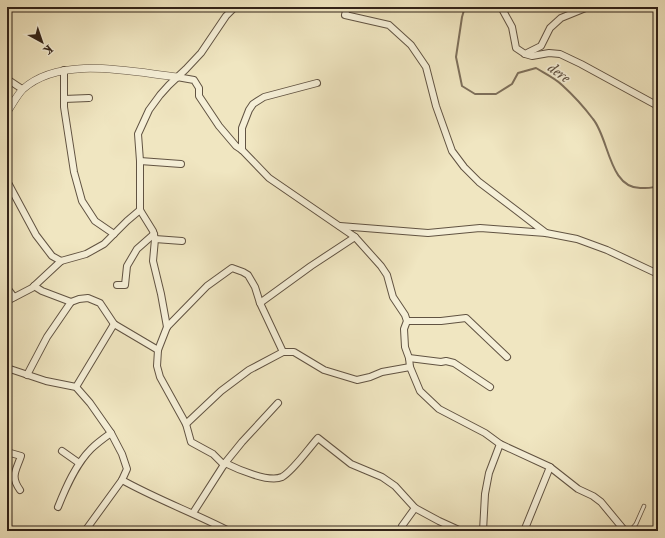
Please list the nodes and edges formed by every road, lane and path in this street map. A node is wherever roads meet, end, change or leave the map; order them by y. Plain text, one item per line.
1 (235, 7) edge
2 (347, 7) edge
3 (501, 7) edge
4 (588, 7) edge
5 (525, 54) junction
6 (64, 70) junction
7 (177, 77) junction
8 (7, 79) edge
9 (317, 83) dead end
10 (22, 90) junction
11 (89, 98) dead end
12 (64, 99) junction
13 (658, 106) edge
14 (7, 112) edge
15 (242, 150) junction
16 (140, 161) junction
17 (181, 164) dead end
18 (7, 182) edge
19 (140, 210) junction
20 (339, 226) junction
21 (546, 233) junction
22 (114, 234) junction
23 (154, 236) junction
24 (355, 237) junction
25 (182, 242) dead end
26 (61, 261) junction
27 (658, 274) edge
28 (117, 285) dead end
29 (34, 286) junction
30 (7, 288) edge
31 (14, 297) junction
32 (7, 301) edge
33 (71, 302) junction
34 (260, 303) junction
35 (407, 321) junction
36 (114, 324) junction
37 (167, 327) junction
38 (158, 350) junction
39 (283, 352) junction
40 (507, 357) dead end
41 (410, 358) junction
42 (410, 366) junction
43 (7, 368) edge
44 (27, 375) junction
45 (76, 387) junction
46 (490, 387) dead end
47 (278, 403) dead end
48 (186, 424) junction
49 (111, 433) junction
50 (500, 444) junction
51 (62, 451) dead end
52 (7, 452) edge
53 (79, 463) junction
54 (224, 464) junction
55 (550, 468) junction
56 (122, 480) junction
57 (20, 490) dead end
58 (644, 506) dead end
59 (58, 507) dead end
60 (416, 508) junction
61 (193, 513) junction
62 (402, 526) dead end
63 (85, 531) edge
64 (229, 531) edge
65 (461, 531) edge
66 (483, 531) edge
67 (524, 531) edge
68 (625, 531) edge
69 (630, 531) edge

1 - 7 street
2 - 21 street
3 - 5 street
4 - 5 street
5 - 13 street
6 - 7 street
6 - 10 street
6 - 12 street
7 - 15 street
7 - 16 street
8 - 10 street
9 - 15 street
10 - 14 street
11 - 12 street
12 - 22 street
15 - 20 street
16 - 17 street
16 - 19 street
18 - 26 street
19 - 22 street
19 - 23 street
20 - 21 street
20 - 24 street
21 - 27 street
22 - 26 street
23 - 25 street
23 - 28 street
23 - 37 street
24 - 34 street
24 - 35 street
26 - 29 street
29 - 31 street
29 - 33 street
30 - 31 street
31 - 32 street
33 - 36 street
33 - 44 street
34 - 37 street
34 - 39 street
35 - 40 street
35 - 41 street
36 - 38 street
36 - 45 street
37 - 38 street
38 - 48 street
39 - 42 street
39 - 48 street
41 - 42 street
41 - 46 street
42 - 50 street
43 - 44 street
44 - 45 street
45 - 49 street
47 - 54 street
48 - 54 street
49 - 53 street
49 - 56 street
50 - 55 street
50 - 66 street
51 - 53 street
52 - 57 street
53 - 59 street
54 - 60 street
54 - 61 street
55 - 67 street
55 - 68 street
56 - 61 street
56 - 63 street
58 - 69 lane
60 - 62 street
60 - 65 street
61 - 64 street

